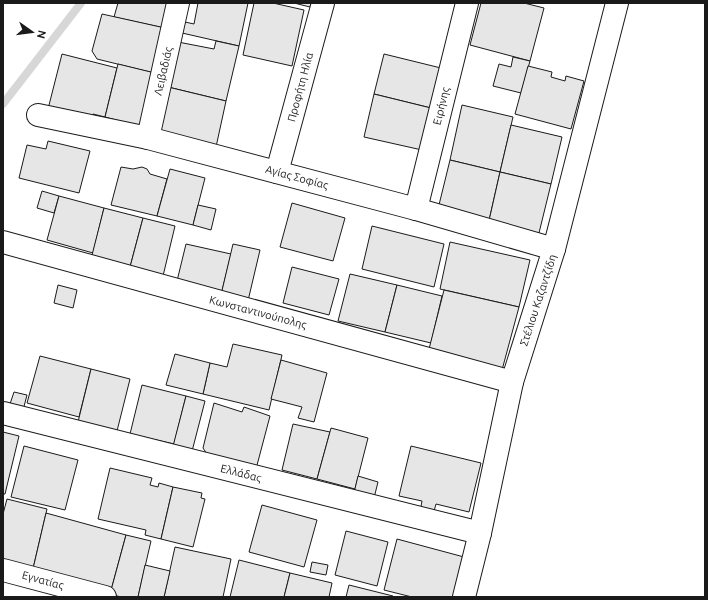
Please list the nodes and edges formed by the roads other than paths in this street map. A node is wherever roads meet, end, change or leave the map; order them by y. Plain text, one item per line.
1 (178, 3) edge
2 (323, 3) edge
3 (467, 3) edge
4 (617, 3) edge
5 (38, 116) dead end
6 (148, 138) junction
7 (277, 172) junction
8 (416, 209) junction
9 (3, 242) edge
10 (554, 250) junction
11 (512, 382) junction
12 (3, 413) edge
13 (480, 533) junction
14 (3, 570) edge
15 (105, 597) edge
16 (464, 597) edge

1 - 6 street, Λειβαδιάς
2 - 7 street, Προφήτη Ηλία
3 - 8 street, Ειρήνης
4 - 10 street, Στέλιου Καζαντζίδη
5 - 6 street, Αγίας Σοφίας
6 - 7 street, Αγίας Σοφίας
7 - 8 street, Αγίας Σοφίας
8 - 10 street, Αγίας Σοφίας
9 - 11 street, Κωνσταντινούπολης
10 - 11 street, Στέλιου Καζαντζίδη
11 - 13 street, Στέλιου Καζαντζίδη
12 - 13 street, Ελλάδας
13 - 16 street, Στέλιου Καζαντζίδη
14 - 15 street, Εγνατίας

